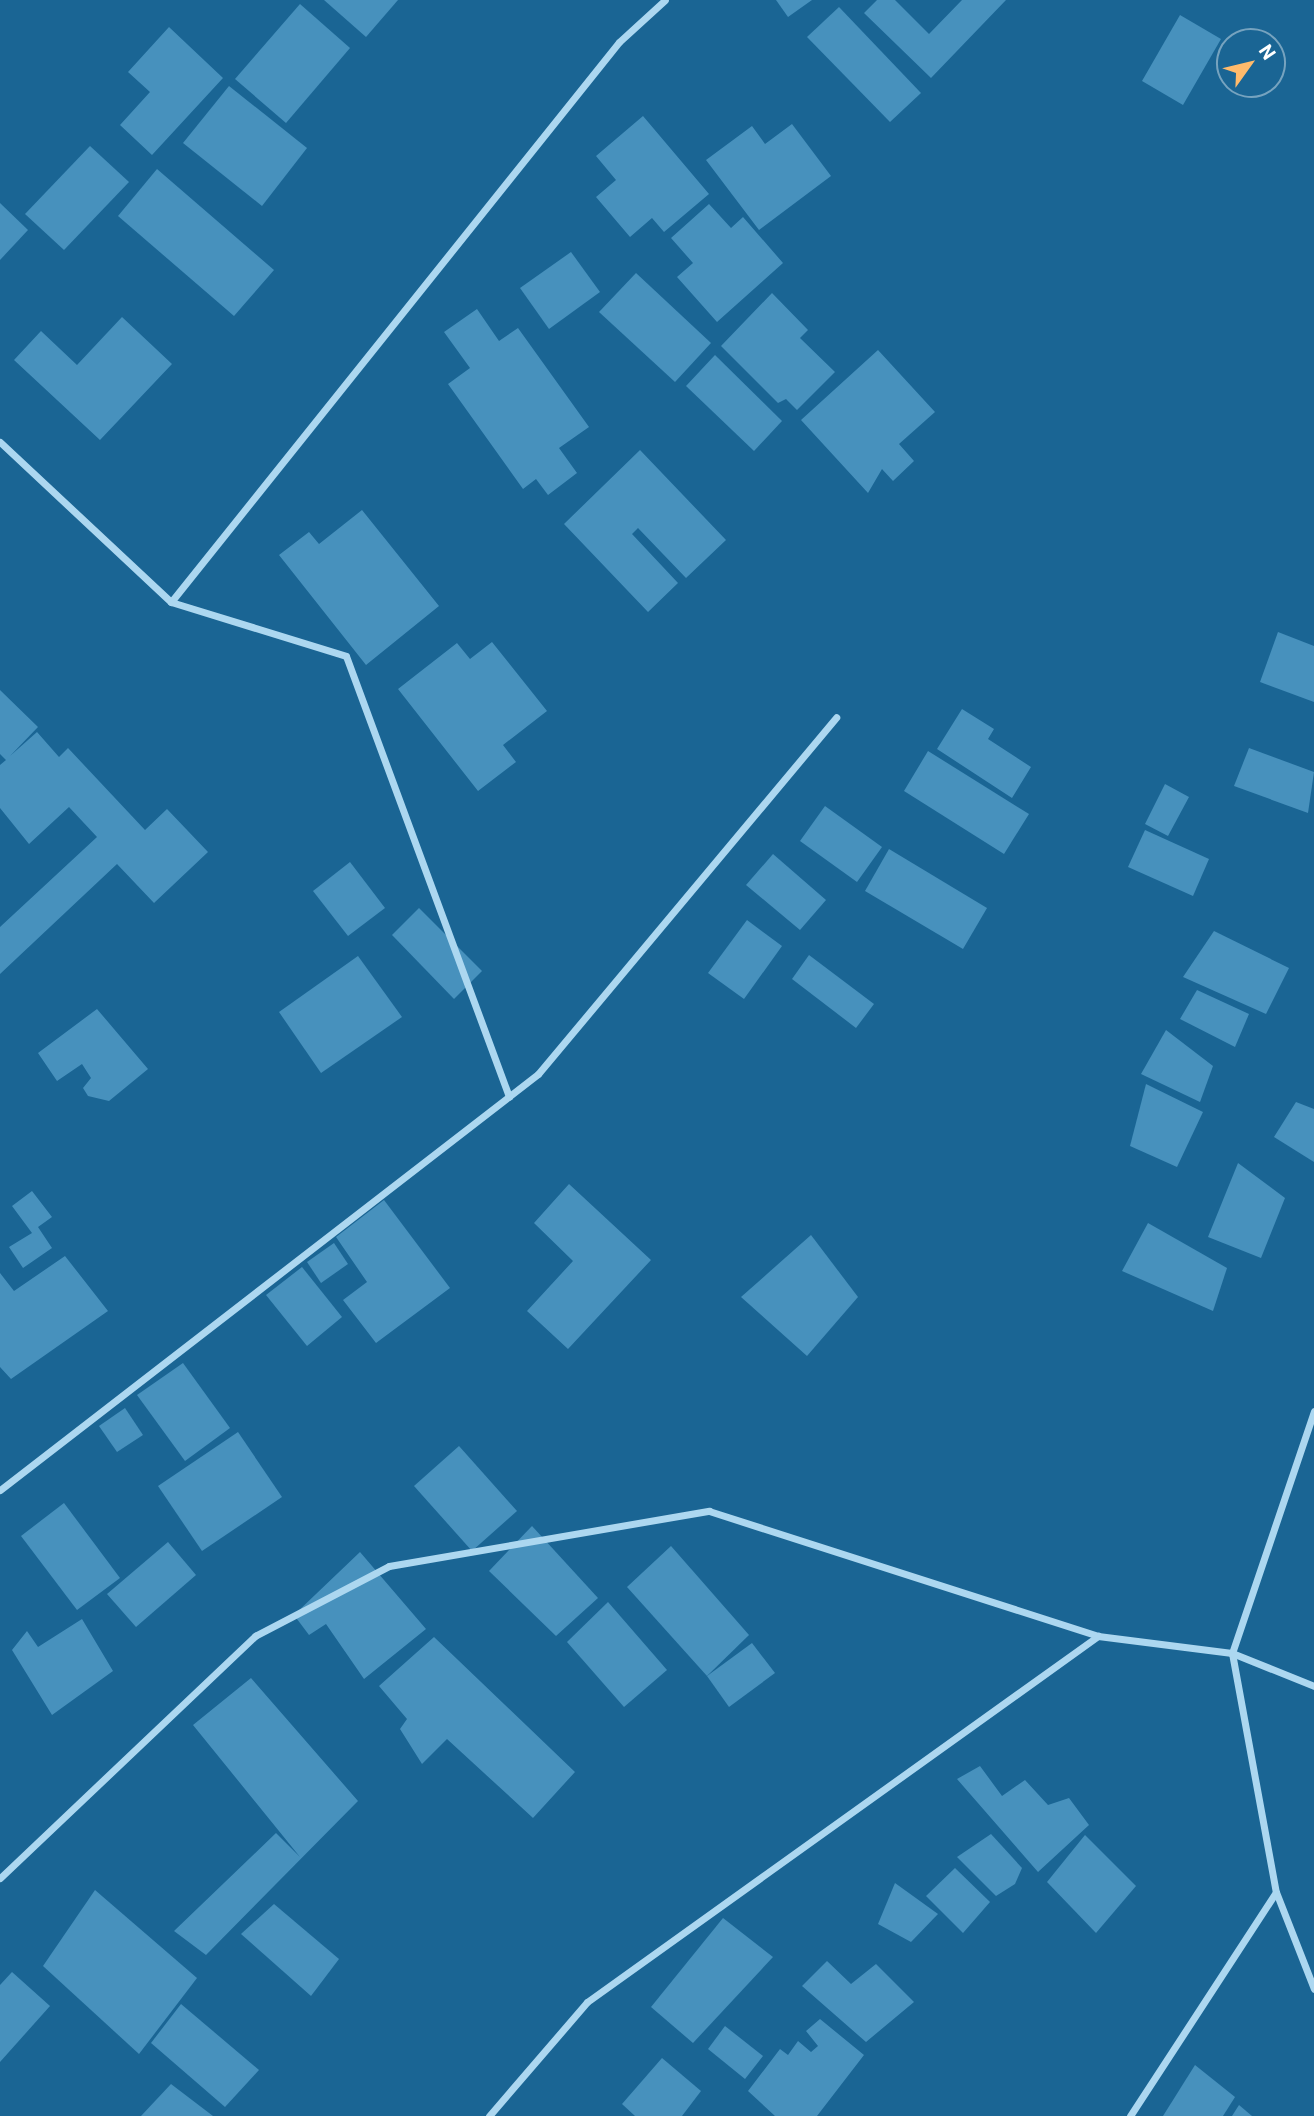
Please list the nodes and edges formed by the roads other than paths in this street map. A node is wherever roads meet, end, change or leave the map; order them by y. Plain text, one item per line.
1 (665, 0) edge
2 (0, 442) edge
3 (171, 602) junction
4 (836, 717) dead end
5 (509, 1097) junction
6 (1314, 1411) edge
7 (0, 1490) edge
8 (1098, 1636) junction
9 (1232, 1653) junction
10 (1314, 1686) edge
11 (0, 1878) edge
12 (1276, 1892) junction
13 (1314, 1989) edge
14 (489, 2116) edge
15 (1130, 2116) edge

1 - 3 street
2 - 3 street
3 - 5 street
4 - 5 street
5 - 7 street
6 - 9 street
8 - 9 street
8 - 11 street
8 - 14 street
9 - 10 street
9 - 12 street
12 - 13 street
12 - 15 street

